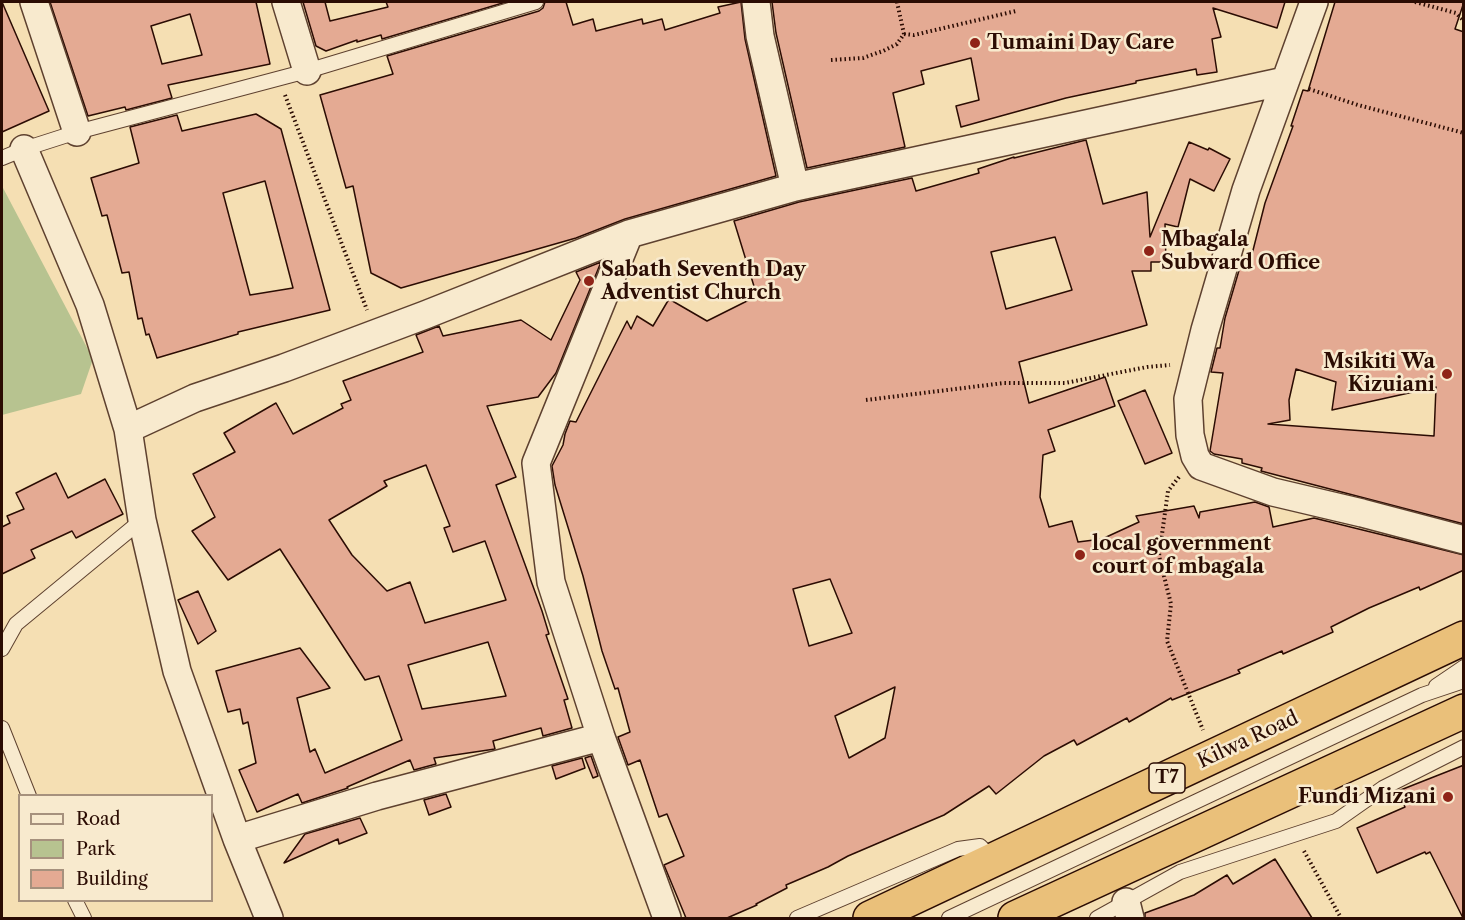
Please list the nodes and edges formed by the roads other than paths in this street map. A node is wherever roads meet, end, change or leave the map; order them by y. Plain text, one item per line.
1 (34, 2) edge
2 (286, 2) edge
3 (536, 2) edge
4 (756, 2) edge
5 (1314, 2) edge
6 (307, 71) junction
7 (1285, 81) junction
8 (77, 132) junction
9 (13, 153) edge
10 (795, 187) junction
11 (629, 234) junction
12 (128, 429) junction
13 (142, 520) junction
14 (1464, 540) edge
15 (1464, 638) edge
16 (2, 649) edge
17 (1464, 667) edge
18 (1464, 681) edge
19 (1422, 695) junction
20 (1464, 711) edge
21 (2, 728) edge
22 (601, 737) junction
23 (1464, 747) edge
24 (29, 794) edge
25 (237, 839) junction
26 (994, 861) junction
27 (76, 902) edge
28 (1128, 910) edge
29 (84, 918) edge
30 (269, 918) edge
31 (667, 918) edge
32 (797, 918) edge
33 (870, 918) edge
34 (949, 918) edge
35 (1015, 918) edge
36 (1097, 918) edge

1 - 8 street
2 - 6 street
3 - 6 lane
4 - 10 street
5 - 7 street
6 - 8 lane
7 - 10 street
7 - 14 street
8 - 9 lane
9 - 12 street
10 - 11 street
11 - 12 street
11 - 22 street
12 - 13 street
13 - 16 lane
13 - 25 street
15 - 26 highway, Kilwa Road / T7
17 - 19 lane
18 - 19 lane
19 - 34 lane
20 - 35 highway
21 - 24 lane
22 - 25 street
22 - 31 street
23 - 28 lane
25 - 30 street
26 - 32 lane
26 - 33 highway, Kilwa Road / T7
27 - 29 lane
28 - 36 lane

